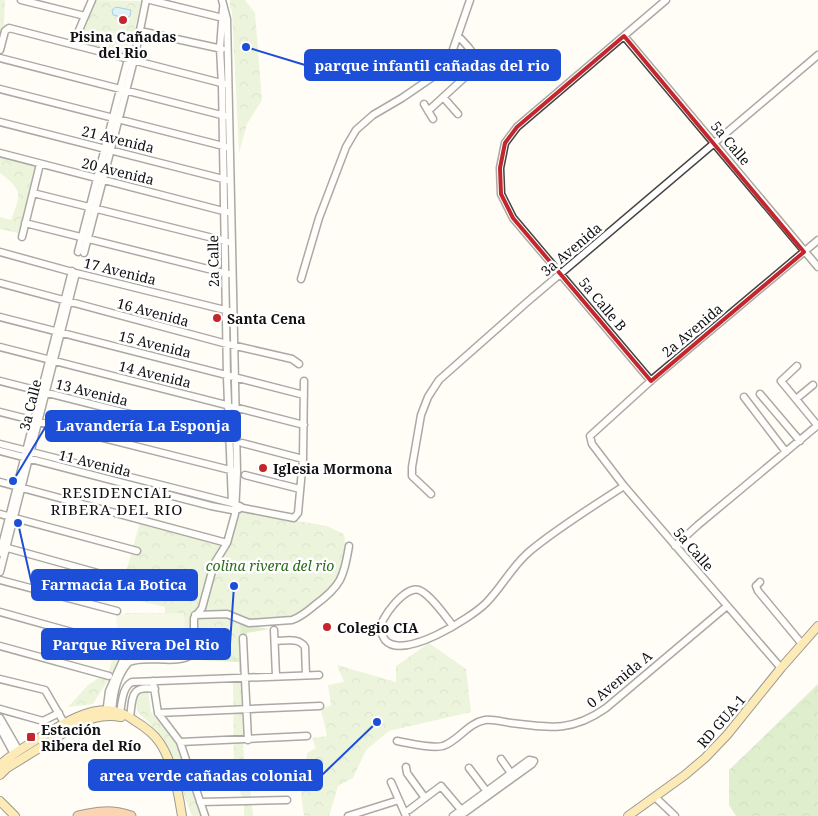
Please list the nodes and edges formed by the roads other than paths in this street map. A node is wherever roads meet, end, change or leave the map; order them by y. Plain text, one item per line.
1 (21, 0) edge
2 (92, 0) edge
3 (148, 0) edge
4 (470, 0) edge
5 (666, 0) edge
6 (222, 3) edge
7 (85, 16) junction
8 (224, 18) junction
9 (140, 31) junction
10 (458, 36) junction
11 (624, 36) junction
12 (73, 44) junction
13 (220, 48) junction
14 (0, 50) edge
15 (227, 50) junction
16 (818, 55) edge
17 (0, 58) edge
18 (131, 59) junction
19 (225, 84) junction
20 (0, 90) edge
21 (123, 90) junction
22 (443, 96) junction
23 (424, 104) dead end
24 (428, 111) junction
25 (458, 114) dead end
26 (225, 116) junction
27 (116, 119) junction
28 (432, 119) dead end
29 (0, 122) edge
30 (716, 143) junction
31 (226, 147) junction
32 (108, 149) junction
33 (0, 153) edge
34 (40, 164) junction
35 (100, 179) junction
36 (223, 179) junction
37 (230, 181) junction
38 (33, 193) junction
39 (93, 208) junction
40 (228, 212) junction
41 (25, 223) junction
42 (22, 237) dead end
43 (85, 238) junction
44 (818, 240) edge
45 (228, 242) junction
46 (0, 252) edge
47 (81, 252) dead end
48 (804, 252) junction
49 (818, 267) edge
50 (74, 272) junction
51 (225, 273) junction
52 (561, 274) junction
53 (233, 275) junction
54 (301, 279) dead end
55 (0, 283) edge
56 (67, 302) junction
57 (226, 310) junction
58 (234, 312) junction
59 (0, 317) edge
60 (59, 332) junction
61 (227, 344) junction
62 (235, 346) junction
63 (0, 347) edge
64 (52, 361) junction
65 (299, 364) dead end
66 (797, 366) dead end
67 (227, 375) junction
68 (235, 377) junction
69 (0, 381) edge
70 (304, 381) dead end
71 (651, 381) junction
72 (813, 386) dead end
73 (44, 393) junction
74 (760, 394) dead end
75 (304, 395) junction
76 (744, 397) dead end
77 (796, 399) junction
78 (228, 405) junction
79 (236, 407) junction
80 (0, 412) edge
81 (36, 422) junction
82 (304, 425) junction
83 (818, 426) edge
84 (236, 441) junction
85 (800, 441) junction
86 (0, 444) edge
87 (592, 444) joint
88 (0, 451) edge
89 (786, 452) junction
90 (28, 455) junction
91 (303, 460) junction
92 (234, 471) junction
93 (245, 475) dead end
94 (0, 482) edge
95 (624, 486) junction
96 (19, 487) junction
97 (300, 489) junction
98 (431, 494) dead end
99 (234, 509) junction
100 (0, 514) edge
101 (12, 517) junction
102 (226, 542) junction
103 (349, 546) dead end
104 (675, 546) junction
105 (2, 548) edge
106 (137, 551) dead end
107 (0, 572) edge
108 (0, 580) edge
109 (130, 582) dead end
110 (760, 582) dead end
111 (727, 606) junction
112 (117, 611) dead end
113 (0, 612) edge
114 (193, 615) junction
115 (453, 626) junction
116 (818, 626) edge
117 (274, 630) dead end
118 (243, 638) dead end
119 (275, 641) junction
120 (111, 643) dead end
121 (802, 644) junction
122 (0, 646) edge
123 (781, 668) junction
124 (306, 675) junction
125 (319, 675) dead end
126 (110, 676) dead end
127 (276, 676) junction
128 (244, 677) junction
129 (0, 679) edge
130 (154, 681) junction
131 (155, 689) junction
132 (320, 706) dead end
133 (246, 709) junction
134 (0, 710) edge
135 (59, 713) junction
136 (109, 713) junction
137 (120, 713) junction
138 (158, 713) junction
139 (130, 717) junction
140 (0, 718) edge
141 (65, 721) junction
142 (0, 728) edge
143 (307, 736) dead end
144 (248, 740) junction
145 (397, 741) dead end
146 (49, 742) junction
147 (180, 742) junction
148 (17, 752) junction
149 (27, 755) junction
150 (501, 759) dead end
151 (0, 765) edge
152 (11, 765) junction
153 (406, 767) dead end
154 (292, 768) dead end
155 (469, 768) dead end
156 (190, 772) junction
157 (0, 775) edge
158 (391, 782) dead end
159 (488, 793) junction
160 (655, 797) junction
161 (425, 798) junction
162 (287, 800) dead end
163 (400, 800) junction
164 (0, 801) edge
165 (200, 802) junction
166 (407, 813) edge
167 (462, 813) edge
168 (15, 816) edge
169 (78, 816) edge
170 (131, 816) edge
171 (182, 816) edge
172 (205, 816) edge
173 (348, 816) edge
174 (453, 816) edge
175 (628, 816) edge
176 (675, 816) edge

1 - 7 street
2 - 7 street
3 - 8 street
3 - 9 street
4 - 10 street
5 - 11 street
6 - 8 street, 2a Calle
7 - 12 street
8 - 13 street, 2a Calle
8 - 15 street, 2a Calle
9 - 13 street
9 - 18 street
10 - 22 street
10 - 54 street
11 - 30 street, 5a Calle
11 - 52 street, 5a Calle B
12 - 14 street
12 - 18 street
13 - 15 street
13 - 19 street, 2a Calle
15 - 19 street, 2a Calle
16 - 30 street, 3a Avenida
17 - 21 street
18 - 19 street
18 - 21 street
19 - 26 street, 2a Calle
20 - 27 street
21 - 26 street
21 - 27 street
22 - 24 street
22 - 25 street
23 - 24 street
24 - 28 street
26 - 31 street, 2a Calle
27 - 31 street
27 - 32 street
29 - 32 street, 21 Avenida
30 - 48 street, 5a Calle
30 - 52 street, 3a Avenida
31 - 36 street, 2a Calle
31 - 37 street, 2a Calle
32 - 35 street
32 - 36 street, 21 Avenida
33 - 34 street, 20 Avenida
34 - 35 street, 20 Avenida
34 - 38 street
35 - 39 street
35 - 40 street, 20 Avenida
36 - 37 street, 21 Avenida
36 - 40 street, 2a Calle
37 - 40 street, 2a Calle
38 - 39 street
38 - 41 street
39 - 43 street
39 - 45 street
40 - 45 street, 2a Calle
41 - 42 street
41 - 43 street
43 - 47 street
43 - 51 street
44 - 48 street, 2a Avenida
45 - 51 street, 2a Calle
45 - 53 street, 2a Calle
46 - 50 street, 17 Avenida
48 - 49 street, 5a Calle
48 - 71 street, 2a Avenida
50 - 56 street, 3a Calle
50 - 57 street, 17 Avenida
51 - 53 street
51 - 57 street, 2a Calle
52 - 71 street, 5a Calle B
52 - 98 street, 3a Avenida
53 - 58 street, 2a Calle
55 - 56 street, 16 Avenida
56 - 60 street, 3a Calle
56 - 61 street, 16 Avenida
57 - 58 street, 17 Avenida
57 - 61 street, 2a Calle
58 - 62 street, 2a Calle
59 - 60 street, 15 Avenida
60 - 64 street, 3a Calle
60 - 67 street, 15 Avenida
61 - 62 street, 16 Avenida
61 - 67 street, 2a Calle
62 - 65 street, 16 Avenida
62 - 68 street, 2a Calle
63 - 64 street, 14 Avenida
64 - 73 street, 3a Calle
64 - 78 street, 14 Avenida
66 - 77 street
67 - 68 street, 15 Avenida
67 - 78 street, 2a Calle
68 - 75 street, 15 Avenida
68 - 79 street, 2a Calle
69 - 73 street, 13 Avenida
70 - 75 street
71 - 87 street, 2a Avenida
72 - 77 street
73 - 81 street, 3a Calle
73 - 84 street, 13 Avenida
74 - 85 street
75 - 82 street
76 - 89 street
77 - 83 street
78 - 79 street, 14 Avenida
78 - 84 street, 2a Calle
79 - 82 street, 14 Avenida
79 - 84 street, 2a Calle
80 - 81 street
81 - 90 street, 3a Calle
81 - 92 street
82 - 91 street
83 - 85 street
84 - 91 street, 13 Avenida
84 - 92 street, 2a Calle
85 - 89 street
86 - 90 street, 11 Avenida
87 - 95 street, 5a Calle
88 - 90 street, 11 Avenida
89 - 104 street
90 - 96 street, 3a Calle
90 - 99 street, 11 Avenida
91 - 97 street
92 - 99 street, 2a Calle
93 - 97 street
94 - 96 street
95 - 104 street, 5a Calle
95 - 115 street
96 - 101 street, 3a Calle
96 - 102 street
97 - 99 street, 11 Avenida
99 - 102 street, 2a Calle
100 - 101 street
101 - 105 street, 3a Calle
101 - 106 street
102 - 114 street, 2a Calle
103 - 114 street
104 - 111 street, 5a Calle
105 - 107 street, 3a Calle
105 - 109 street
108 - 112 street
110 - 121 street
111 - 123 street, 5a Calle
111 - 145 street, 0 Avenida A
113 - 120 street
114 - 136 street
115 - 115 street
116 - 121 main road, RD GUA-1
117 - 119 street
118 - 128 street
119 - 124 street
119 - 127 street
121 - 123 main road, RD GUA-1
122 - 126 street
123 - 160 main road, RD GUA-1
124 - 125 street
124 - 127 street
127 - 128 street
128 - 130 street
128 - 133 street
129 - 135 street
130 - 131 street
130 - 137 street
131 - 138 street
131 - 139 street
132 - 133 street
133 - 138 street
133 - 144 street
134 - 135 street
135 - 141 street
136 - 137 main road
136 - 139 main road
136 - 141 main road
136 - 146 main road
137 - 139 main road
138 - 147 street
139 - 171 main road
140 - 148 street
141 - 146 main road
141 - 148 main road
142 - 148 street
143 - 144 street
144 - 147 street
146 - 149 main road
147 - 156 street
148 - 149 main road
148 - 151 main road
148 - 152 main road
149 - 152 main road
150 - 159 street
152 - 157 main road
153 - 161 street
154 - 156 street
155 - 159 street
156 - 165 street
158 - 163 street
159 - 167 street
160 - 175 main road, RD GUA-1
160 - 176 street
161 - 166 street
161 - 167 street
162 - 165 street
163 - 166 street
163 - 173 street
164 - 168 main road
165 - 172 street
167 - 174 street
169 - 170 highway

